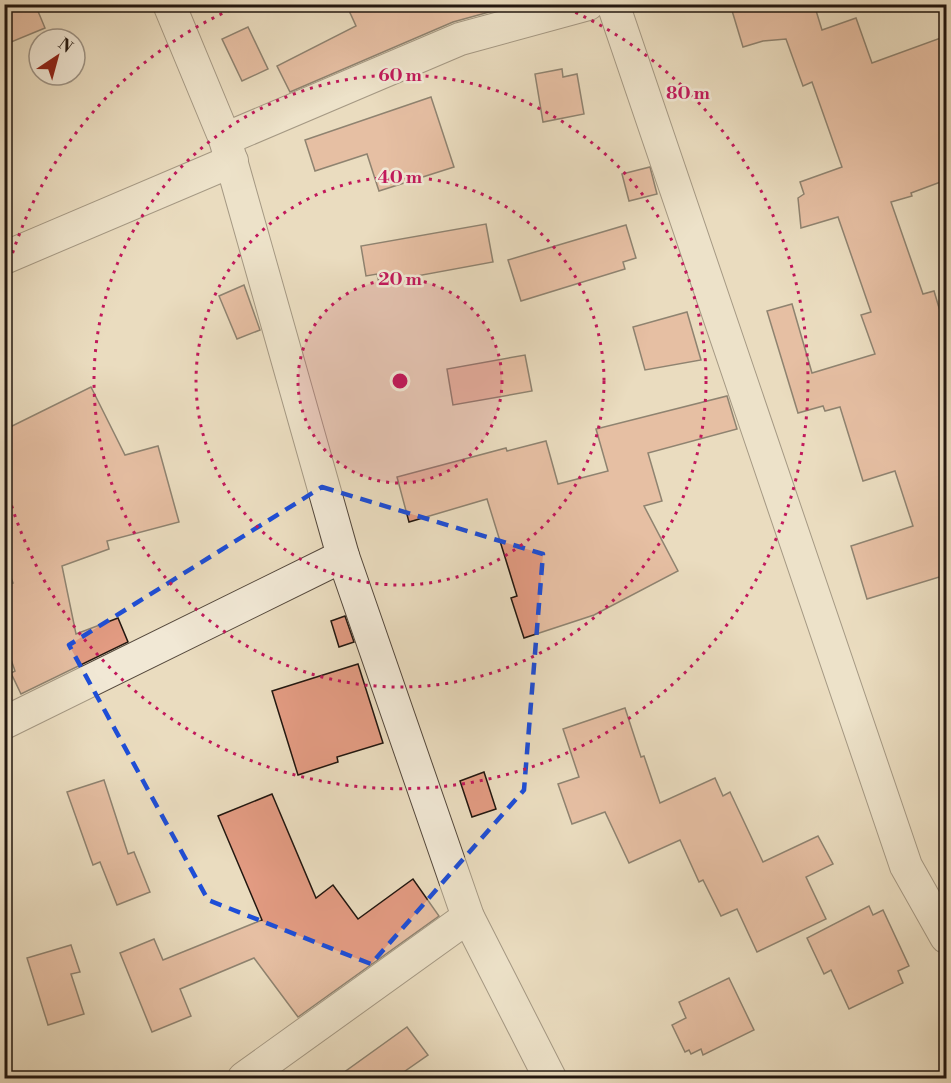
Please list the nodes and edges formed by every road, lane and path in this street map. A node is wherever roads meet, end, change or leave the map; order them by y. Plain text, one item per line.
1 (169, 4) edge
2 (588, 4) edge
3 (613, 4) edge
4 (229, 150) junction
5 (4, 258) edge
6 (343, 556) junction
7 (4, 723) edge
8 (468, 916) junction
9 (946, 937) edge
10 (244, 1078) edge
11 (550, 1078) edge

1 - 4 street
2 - 4 street
3 - 9 street
4 - 5 street
4 - 6 street
6 - 7 street
6 - 8 street
8 - 10 street
8 - 11 street

